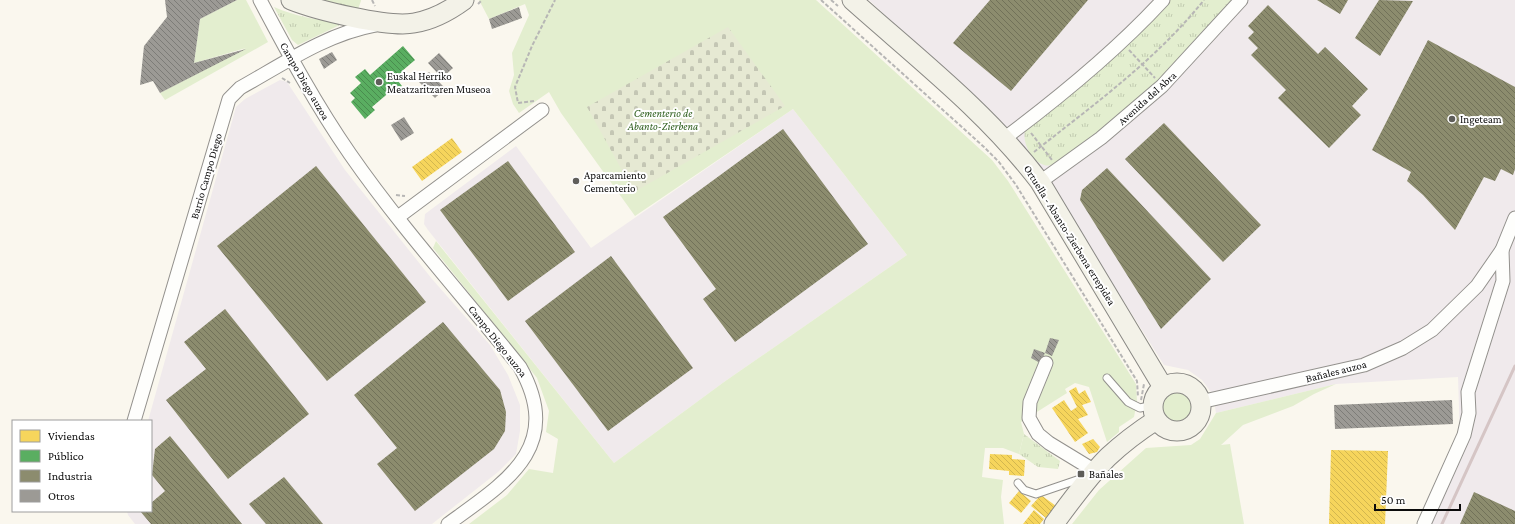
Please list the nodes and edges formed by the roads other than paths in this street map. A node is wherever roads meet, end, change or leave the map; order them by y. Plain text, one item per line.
1 (260, 0) edge
2 (291, 0) edge
3 (1163, 0) edge
4 (1240, 0) edge
5 (468, 4) edge
6 (847, 5) edge
7 (385, 23) junction
8 (291, 59) junction
9 (539, 107) road end
10 (1005, 138) junction
11 (1040, 182) junction
12 (398, 217) junction
13 (1515, 218) edge
14 (1502, 250) junction
15 (1046, 363) dead end
16 (1107, 378) dead end
17 (1164, 387) junction
18 (1200, 402) junction
19 (1147, 407) junction
20 (134, 420) edge
21 (1089, 478) junction
22 (1018, 483) dead end
23 (448, 524) edge
24 (1054, 524) edge
25 (1424, 524) edge

1 - 8 street, Campo Diego auzoa
2 - 7 street
3 - 10 street
4 - 11 street, Avenida del Abra
5 - 7 street
6 - 10 street, Ortuella - Abanto-Zierbena errepidea
7 - 8 street, Barrio Campo Diego
8 - 12 street, Campo Diego auzoa
8 - 20 street, Barrio Campo Diego
9 - 12 street
10 - 11 street, Ortuella - Abanto-Zierbena errepidea
11 - 17 street, Ortuella - Abanto-Zierbena errepidea
12 - 23 street, Campo Diego auzoa
13 - 14 street, Bañales auzoa
14 - 18 street, Bañales auzoa
14 - 25 street, Bañales auzoa
15 - 21 street
16 - 19 lane
17 - 18 street
17 - 19 street
18 - 19 street
19 - 21 street
21 - 22 lane
21 - 24 street

